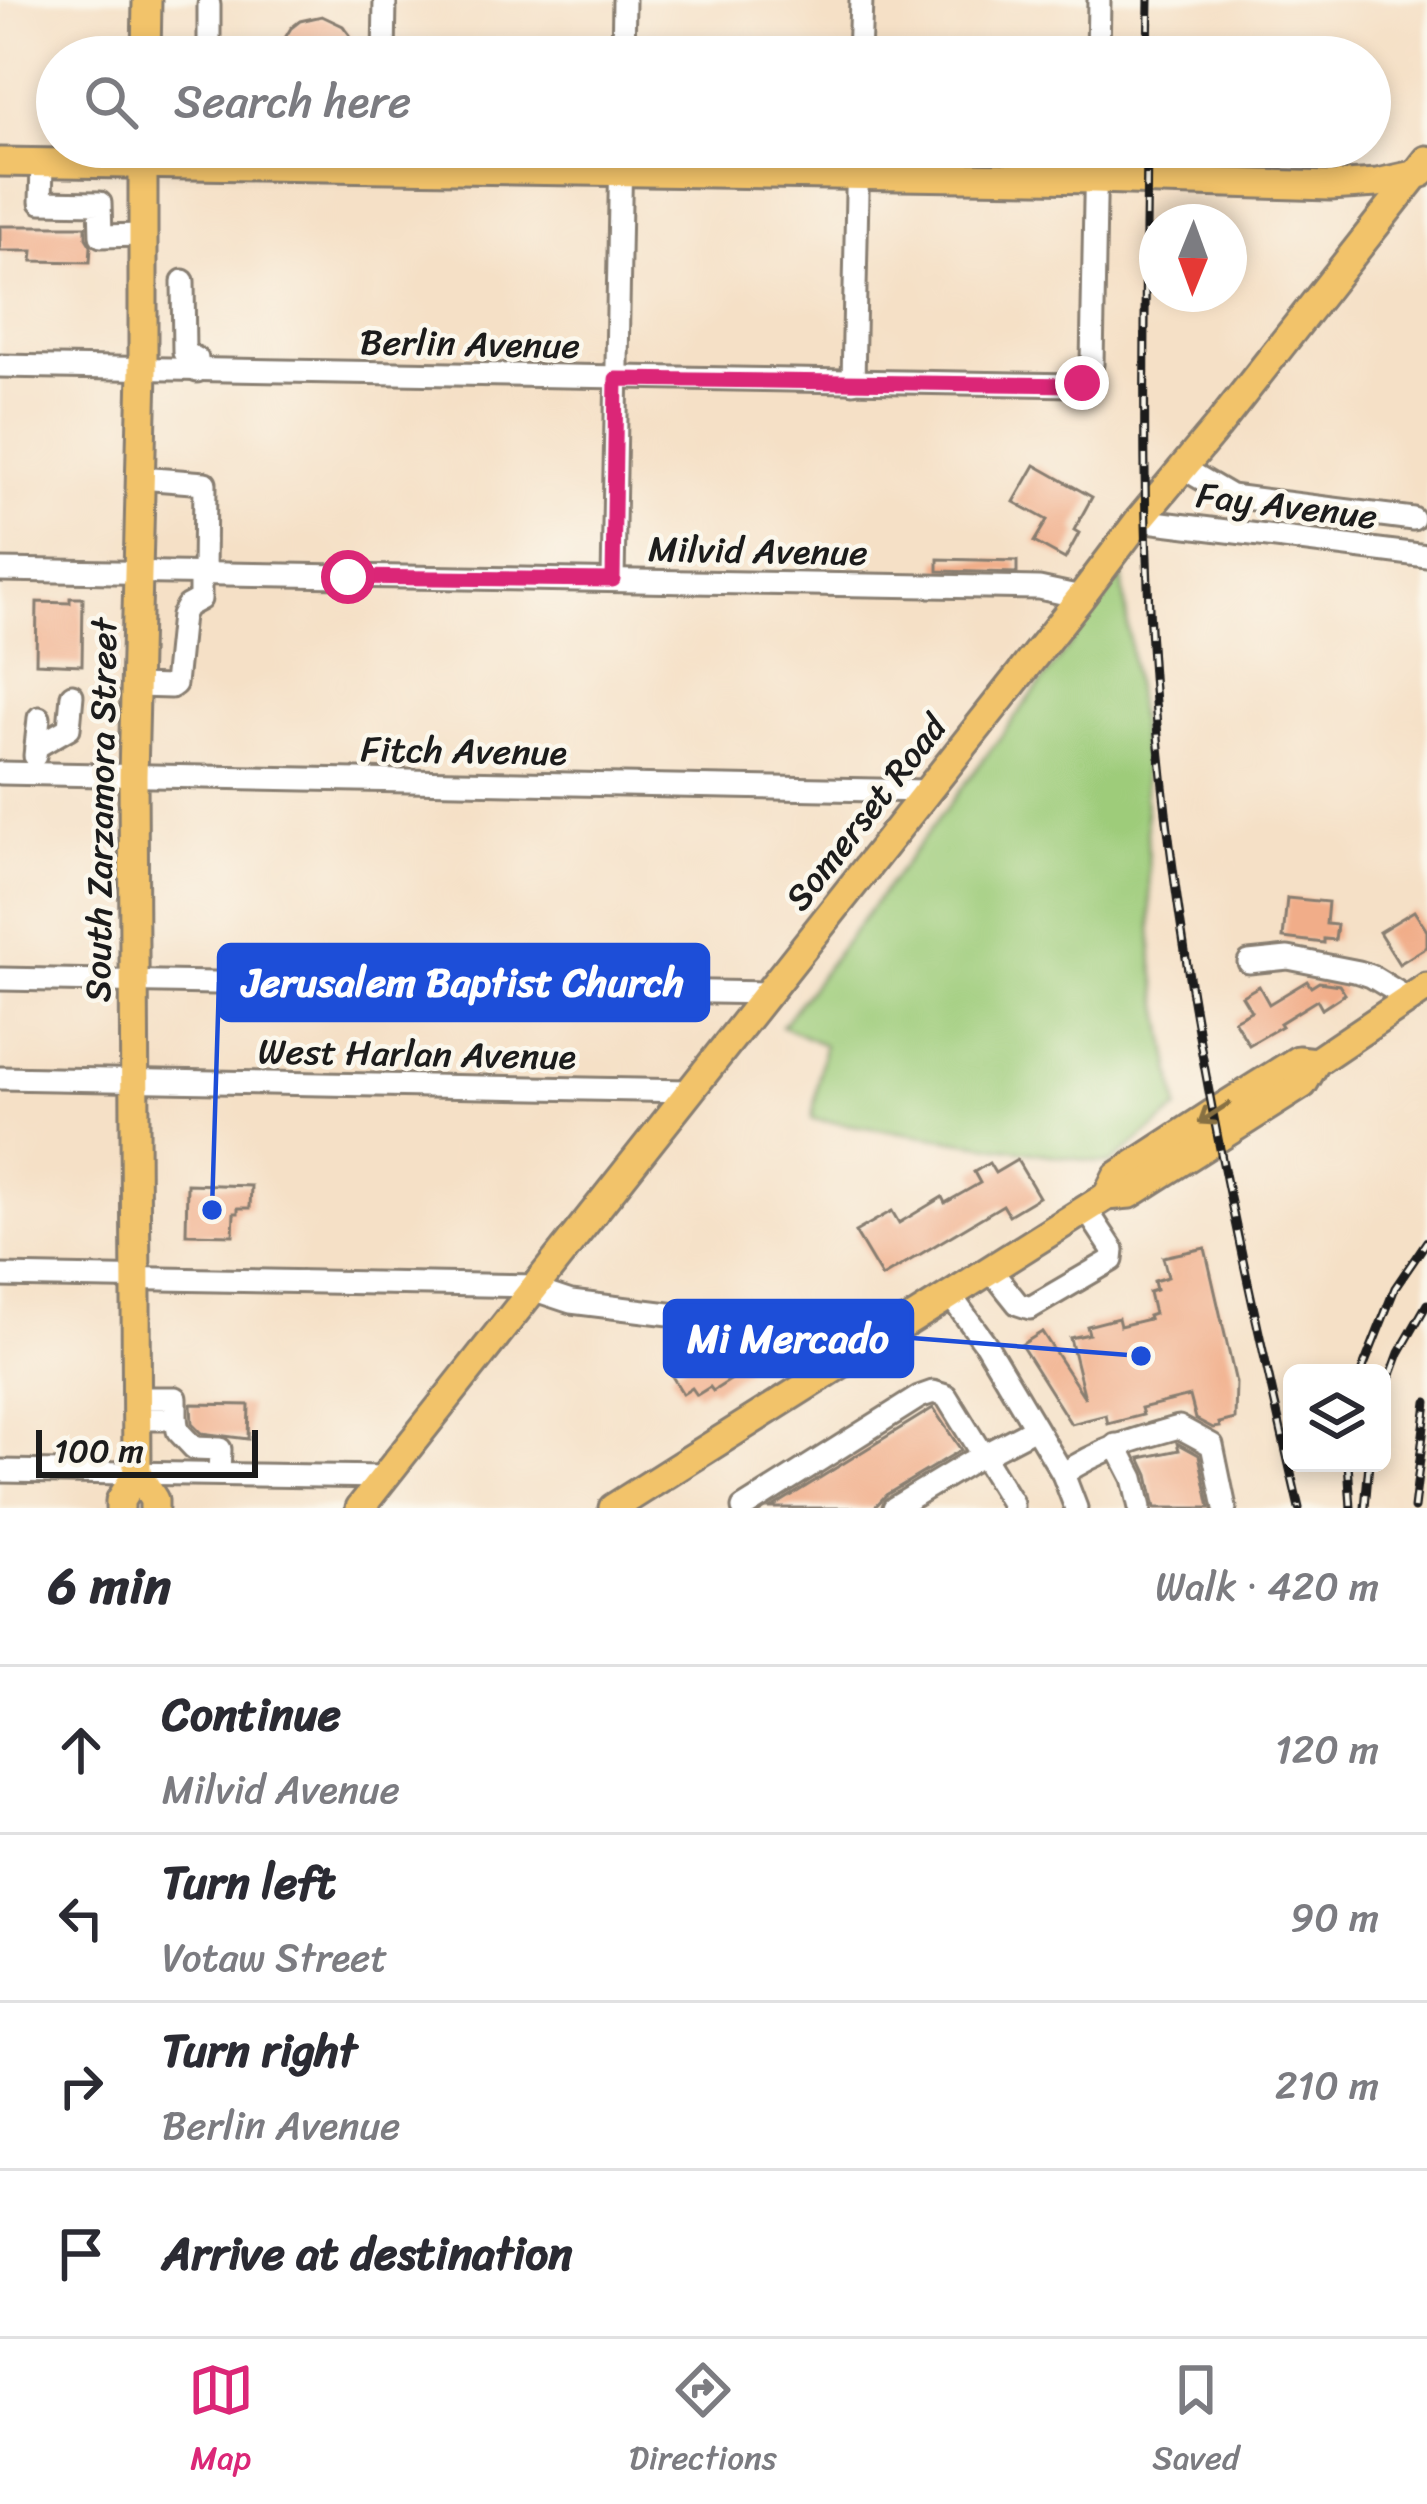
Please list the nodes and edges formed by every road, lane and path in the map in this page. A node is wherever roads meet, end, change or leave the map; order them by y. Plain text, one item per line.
1 (147, 0) edge
2 (385, 0) edge
3 (624, 0) edge
4 (860, 0) edge
5 (1099, 0) edge
6 (209, 4) dead end
7 (146, 36) edge
8 (209, 36) edge
9 (384, 36) edge
10 (623, 36) edge
11 (860, 36) edge
12 (1098, 36) edge
13 (0, 163) edge
14 (36, 163) edge
15 (41, 168) edge
16 (143, 168) edge
17 (621, 168) edge
18 (732, 168) edge
19 (857, 168) edge
20 (1095, 168) edge
21 (1423, 169) edge
22 (857, 177) junction
23 (1095, 179) junction
24 (143, 235) junction
25 (183, 280) dead end
26 (0, 366) edge
27 (142, 370) junction
28 (197, 371) junction
29 (616, 379) junction
30 (854, 382) junction
31 (1183, 468) junction
32 (140, 478) junction
33 (1231, 496) junction
34 (1413, 519) dead end
35 (1139, 520) junction
36 (1228, 531) junction
37 (1427, 556) edge
38 (203, 566) junction
39 (0, 570) edge
40 (138, 572) junction
41 (613, 580) junction
42 (1082, 597) junction
43 (136, 686) junction
44 (72, 695) dead end
45 (39, 718) dead end
46 (36, 747) junction
47 (0, 773) edge
48 (34, 774) junction
49 (134, 776) junction
50 (927, 791) junction
51 (1249, 962) dead end
52 (0, 979) edge
53 (134, 982) junction
54 (768, 993) junction
55 (1418, 993) edge
56 (0, 1078) edge
57 (134, 1080) junction
58 (690, 1091) junction
59 (1096, 1202) junction
60 (990, 1269) junction
61 (0, 1276) edge
62 (134, 1278) junction
63 (537, 1288) junction
64 (950, 1295) junction
65 (845, 1360) junction
66 (136, 1409) junction
67 (1035, 1428) junction
68 (1116, 1445) junction
69 (984, 1455) junction
70 (0, 1471) edge
71 (137, 1473) junction
72 (219, 1474) junction
73 (385, 1477) junction
74 (1066, 1479) junction
75 (120, 1508) edge
76 (154, 1508) edge
77 (360, 1508) edge
78 (613, 1508) edge
79 (743, 1508) edge
80 (894, 1508) edge
81 (1012, 1508) edge
82 (1076, 1508) edge
83 (1140, 1508) edge
84 (1225, 1508) edge

1 - 7 main road
2 - 9 street
3 - 10 street
4 - 11 street
5 - 12 street
6 - 8 street
13 - 14 main road
15 - 24 street
16 - 24 main road, South Zarzamora Street
17 - 29 street
18 - 22 main road
19 - 22 street
20 - 23 street
21 - 23 main road
21 - 31 main road, Somerset Road
22 - 23 main road
22 - 30 street
23 - 30 street, Berlin Avenue
24 - 27 main road, South Zarzamora Street
25 - 28 street
26 - 27 street, Berlin Avenue
27 - 28 street, Berlin Avenue
27 - 32 main road, South Zarzamora Street
28 - 29 street, Berlin Avenue
29 - 30 street, Berlin Avenue
29 - 41 street
31 - 33 street
31 - 35 main road, Somerset Road
32 - 38 street
32 - 40 main road, South Zarzamora Street
33 - 34 street
33 - 36 street
35 - 36 street, Fay Avenue
35 - 42 main road, Somerset Road
36 - 37 street, Fay Avenue
38 - 40 street, Milvid Avenue
38 - 41 street, Milvid Avenue
38 - 43 street
39 - 40 street, Milvid Avenue
40 - 43 main road, South Zarzamora Street
41 - 42 street, Milvid Avenue
42 - 50 main road, Somerset Road
43 - 49 main road, South Zarzamora Street
44 - 46 street
45 - 46 street
46 - 48 street
47 - 48 street, Fitch Avenue
48 - 49 street, Fitch Avenue
49 - 50 street, Fitch Avenue
49 - 53 main road, South Zarzamora Street
50 - 54 main road, Somerset Road
51 - 55 street
52 - 53 street
53 - 54 street
53 - 57 main road, South Zarzamora Street
54 - 58 main road, Somerset Road
55 - 59 main road
56 - 57 street, West Harlan Avenue
57 - 58 street, West Harlan Avenue
57 - 62 main road, South Zarzamora Street
58 - 63 main road, Somerset Road
59 - 60 main road
59 - 60 street
60 - 64 main road
61 - 62 street
62 - 63 street
62 - 66 main road, South Zarzamora Street
63 - 65 street
63 - 73 main road, Somerset Road
64 - 65 main road
64 - 67 street
65 - 78 main road
66 - 71 main road, South Zarzamora Street
66 - 72 street
67 - 69 street
67 - 74 street
68 - 74 street
68 - 83 street
68 - 84 street
69 - 79 street
69 - 80 street
69 - 81 street
70 - 71 street
71 - 72 street
71 - 75 main road, South Zarzamora Street
71 - 76 main road, South Zarzamora Street
72 - 73 street
73 - 77 main road, Somerset Road
74 - 82 street

